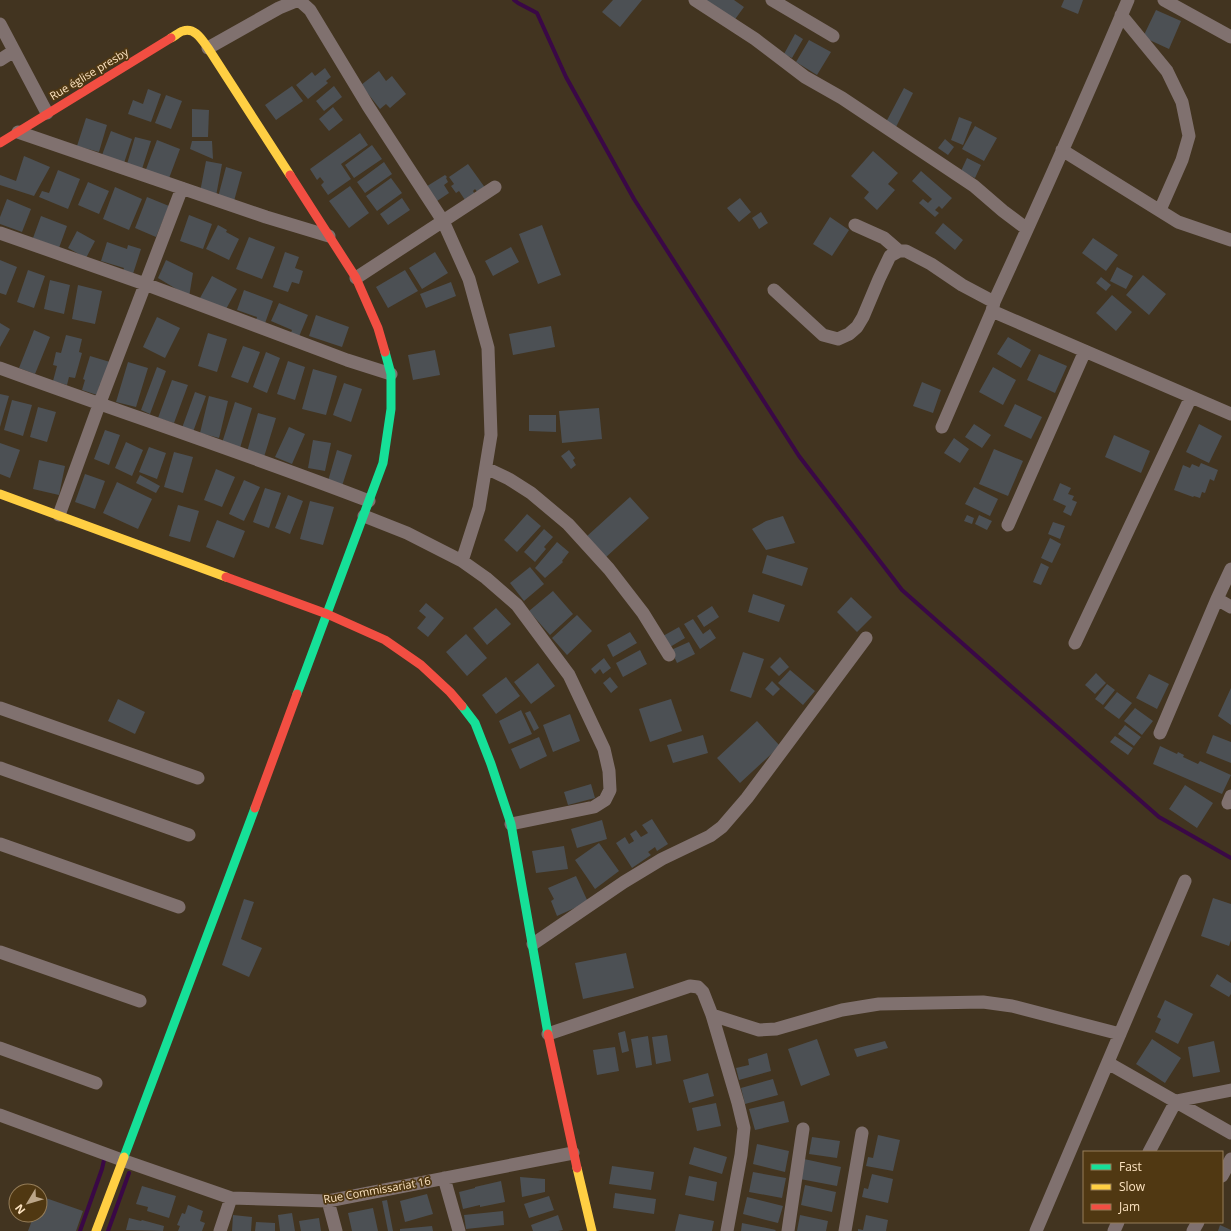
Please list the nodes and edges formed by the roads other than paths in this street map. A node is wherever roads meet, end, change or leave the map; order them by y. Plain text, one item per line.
1 (695, 0) edge
2 (772, 0) edge
3 (1128, 0) edge
4 (1164, 0) edge
5 (1121, 15) junction
6 (0, 24) edge
7 (833, 36) dead end
8 (1231, 37) edge
9 (208, 48) junction
10 (14, 51) junction
11 (0, 60) edge
12 (47, 113) junction
13 (18, 132) junction
14 (0, 143) edge
15 (1062, 150) junction
16 (495, 187) dead end
17 (182, 188) junction
18 (1160, 210) junction
19 (443, 221) junction
20 (855, 225) dead end
21 (1027, 229) junction
22 (0, 233) edge
23 (329, 236) junction
24 (1231, 240) edge
25 (899, 251) junction
26 (356, 278) junction
27 (145, 284) junction
28 (774, 290) dead end
29 (993, 307) junction
30 (1084, 351) junction
31 (0, 368) edge
32 (391, 374) junction
33 (1191, 397) junction
34 (99, 404) junction
35 (1231, 414) edge
36 (942, 427) dead end
37 (486, 468) junction
38 (0, 494) edge
39 (369, 501) junction
40 (59, 515) junction
41 (364, 516) junction
42 (1008, 525) dead end
43 (462, 561) junction
44 (1231, 568) edge
45 (1216, 599) junction
46 (1231, 607) edge
47 (328, 614) junction
48 (866, 638) dead end
49 (1074, 643) dead end
50 (668, 655) dead end
51 (0, 708) edge
52 (1160, 733) dead end
53 (0, 768) edge
54 (198, 778) dead end
55 (511, 824) junction
56 (189, 835) dead end
57 (0, 844) edge
58 (1185, 881) dead end
59 (179, 907) dead end
60 (533, 944) junction
61 (0, 952) edge
62 (140, 1001) dead end
63 (712, 1015) junction
64 (548, 1034) junction
65 (1120, 1034) junction
66 (0, 1048) edge
67 (1108, 1063) junction
68 (96, 1082) dead end
69 (1231, 1090) edge
70 (1176, 1101) junction
71 (0, 1115) edge
72 (803, 1129) dead end
73 (1231, 1132) edge
74 (862, 1133) dead end
75 (1150, 1151) edge
76 (573, 1153) junction
77 (1231, 1159) edge
78 (122, 1160) junction
79 (1223, 1174) edge
80 (444, 1178) junction
81 (231, 1198) junction
82 (328, 1201) junction
83 (96, 1231) edge
84 (220, 1231) edge
85 (336, 1231) edge
86 (459, 1231) edge
87 (592, 1231) edge
88 (727, 1231) edge
89 (788, 1231) edge
90 (845, 1231) edge
91 (1036, 1231) edge

1 - 21 street
2 - 7 street
3 - 5 street
4 - 8 street
5 - 15 street
5 - 18 street
6 - 10 street
9 - 12 street, Rue église presby
9 - 19 street
9 - 23 street
10 - 11 street
10 - 12 street
12 - 13 street, Rue église presby
13 - 14 street, Rue église presby
13 - 17 street
15 - 18 street
15 - 21 street
16 - 19 street
17 - 23 street
17 - 27 street
18 - 24 street
19 - 26 street
19 - 37 street
20 - 25 street
21 - 29 street
22 - 27 street
23 - 26 street
25 - 28 street
25 - 29 street
26 - 32 street
27 - 32 street
27 - 34 street
29 - 30 street
29 - 36 street
30 - 33 street
30 - 42 street
31 - 34 street
32 - 39 street
33 - 35 street
33 - 49 street
34 - 39 street
34 - 40 street
37 - 43 street
37 - 50 street
38 - 40 street
39 - 41 street
40 - 47 street
41 - 43 street
41 - 47 street
43 - 55 street
44 - 45 street
45 - 46 street
45 - 52 street
47 - 55 street
47 - 78 street
48 - 60 street
51 - 54 street
53 - 56 street
55 - 60 street
57 - 59 street
58 - 65 street
60 - 64 street
61 - 62 street
63 - 64 street
63 - 65 street
63 - 88 street
64 - 76 street
65 - 67 street
66 - 68 street
67 - 70 street
67 - 91 street
69 - 70 street
70 - 73 street
70 - 75 street
71 - 78 street, Rue Commissariat 16
72 - 89 street
74 - 90 street
76 - 80 street, Rue Commissariat 16
76 - 87 street
77 - 79 street
78 - 81 street, Rue Commissariat 16
78 - 83 street
80 - 82 street, Rue Commissariat 16
80 - 86 street
81 - 82 street, Rue Commissariat 16
81 - 84 street
82 - 85 street

